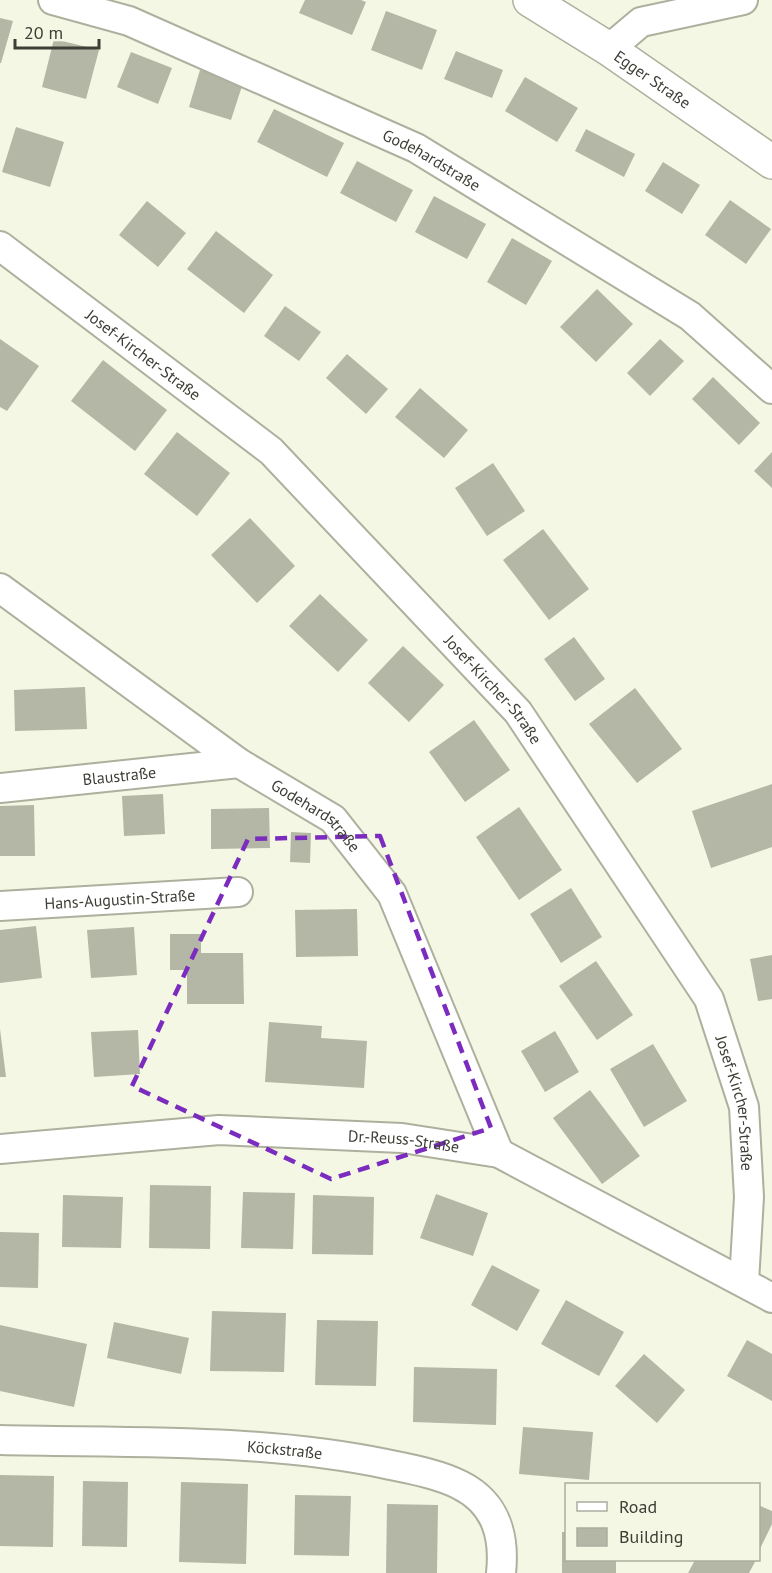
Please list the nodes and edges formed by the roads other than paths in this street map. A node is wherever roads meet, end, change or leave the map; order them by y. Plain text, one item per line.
1 (53, 0) edge
2 (530, 0) edge
3 (743, 0) edge
4 (609, 50) junction
5 (772, 162) edge
6 (0, 246) edge
7 (772, 389) edge
8 (0, 588) edge
9 (239, 763) junction
10 (0, 788) edge
11 (238, 892) dead end
12 (0, 906) edge
13 (0, 1149) edge
14 (499, 1153) junction
15 (744, 1282) junction
16 (772, 1298) edge
17 (0, 1440) edge
18 (501, 1573) edge

1 - 7 street, Godehardstraße
2 - 4 street, Egger Straße
3 - 4 street
4 - 5 street, Egger Straße
6 - 15 street, Josef-Kircher-Straße
8 - 9 street, Godehardstraße
9 - 10 street, Blaustraße
9 - 14 street, Godehardstraße
11 - 12 street, Hans-Augustin-Straße
13 - 14 street, Dr.-Reuss-Straße
14 - 15 street, Dr.-Reuss-Straße
15 - 16 street, Dr.-Reuss-Straße
17 - 18 street, Köckstraße

